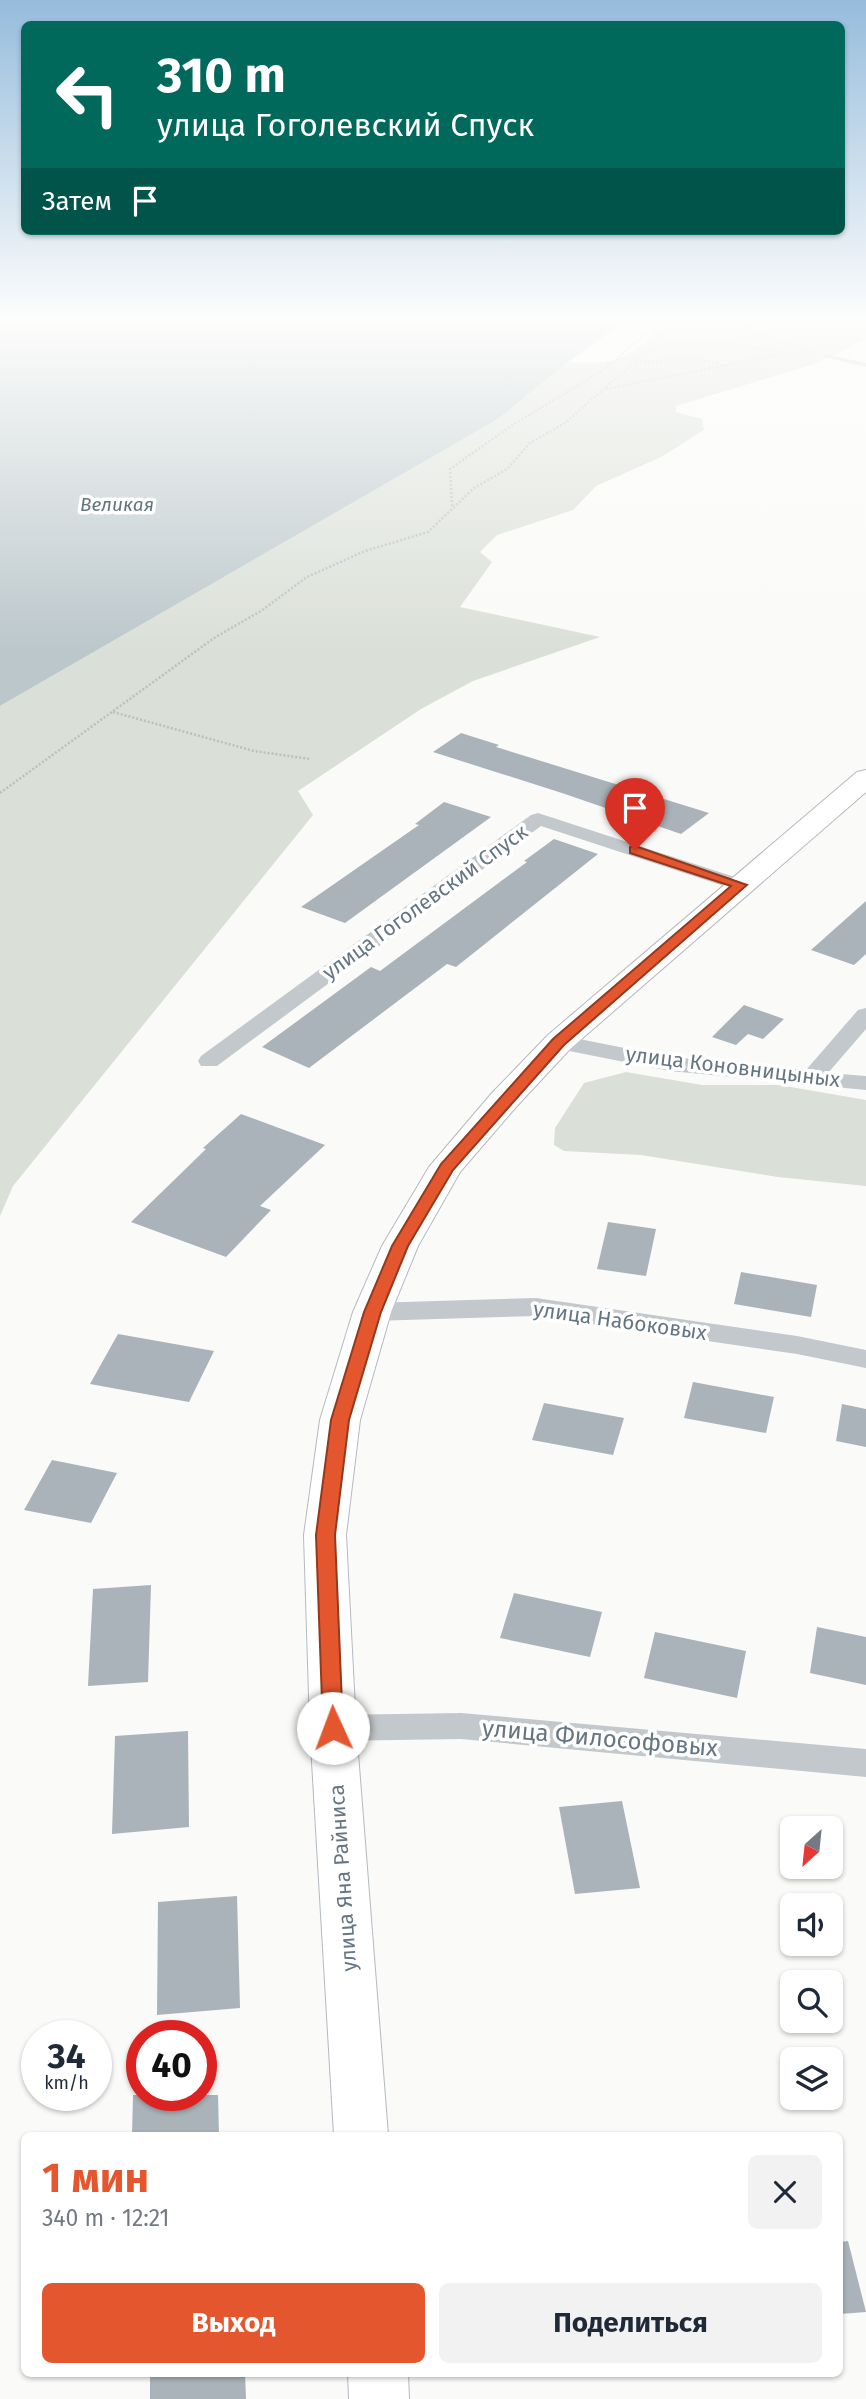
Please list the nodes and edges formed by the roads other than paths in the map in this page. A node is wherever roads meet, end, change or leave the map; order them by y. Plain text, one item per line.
1 (866, 778) edge
2 (740, 885) junction
3 (866, 1015) edge
4 (559, 1042) junction
5 (209, 1061) dead end
6 (813, 1076) junction
7 (866, 1083) edge
8 (372, 1312) junction
9 (866, 1359) edge
10 (333, 1728) junction
11 (866, 1763) edge
12 (361, 2132) edge
13 (378, 2377) edge
14 (379, 2399) edge

1 - 2 street, улица Яна Райниса
2 - 4 street, улица Яна Райниса
2 - 5 street, улица Гоголевский Спуск
3 - 6 street
4 - 6 street, улица Коновницыных
4 - 8 street, улица Яна Райниса
6 - 7 street, улица Коновницыных
8 - 9 street, улица Набоковых
8 - 10 street, улица Яна Райниса
10 - 11 street, улица Философовых
10 - 12 street, улица Яна Райниса
13 - 14 street

